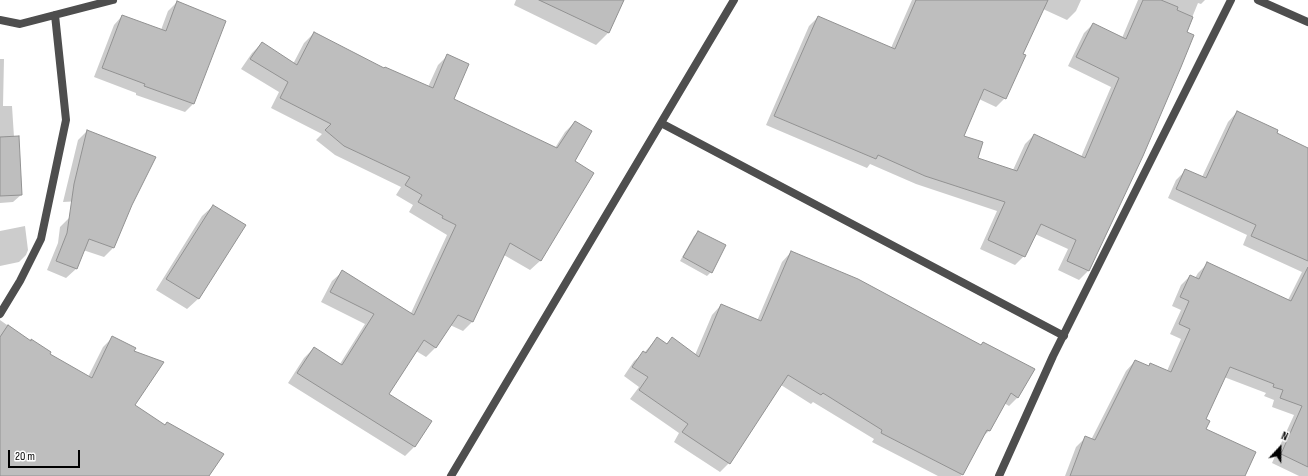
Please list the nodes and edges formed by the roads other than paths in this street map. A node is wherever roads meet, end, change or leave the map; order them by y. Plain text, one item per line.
1 (113, 0) edge
2 (734, 0) edge
3 (1231, 0) edge
4 (1258, 0) edge
5 (55, 15) junction
6 (0, 20) edge
7 (1308, 22) edge
8 (661, 123) junction
9 (0, 314) edge
10 (1064, 336) junction
11 (451, 476) edge
12 (999, 476) edge

1 - 5 street
2 - 8 street
3 - 10 street
4 - 7 street
5 - 6 street
5 - 9 street
8 - 10 street
8 - 11 street
10 - 12 street

